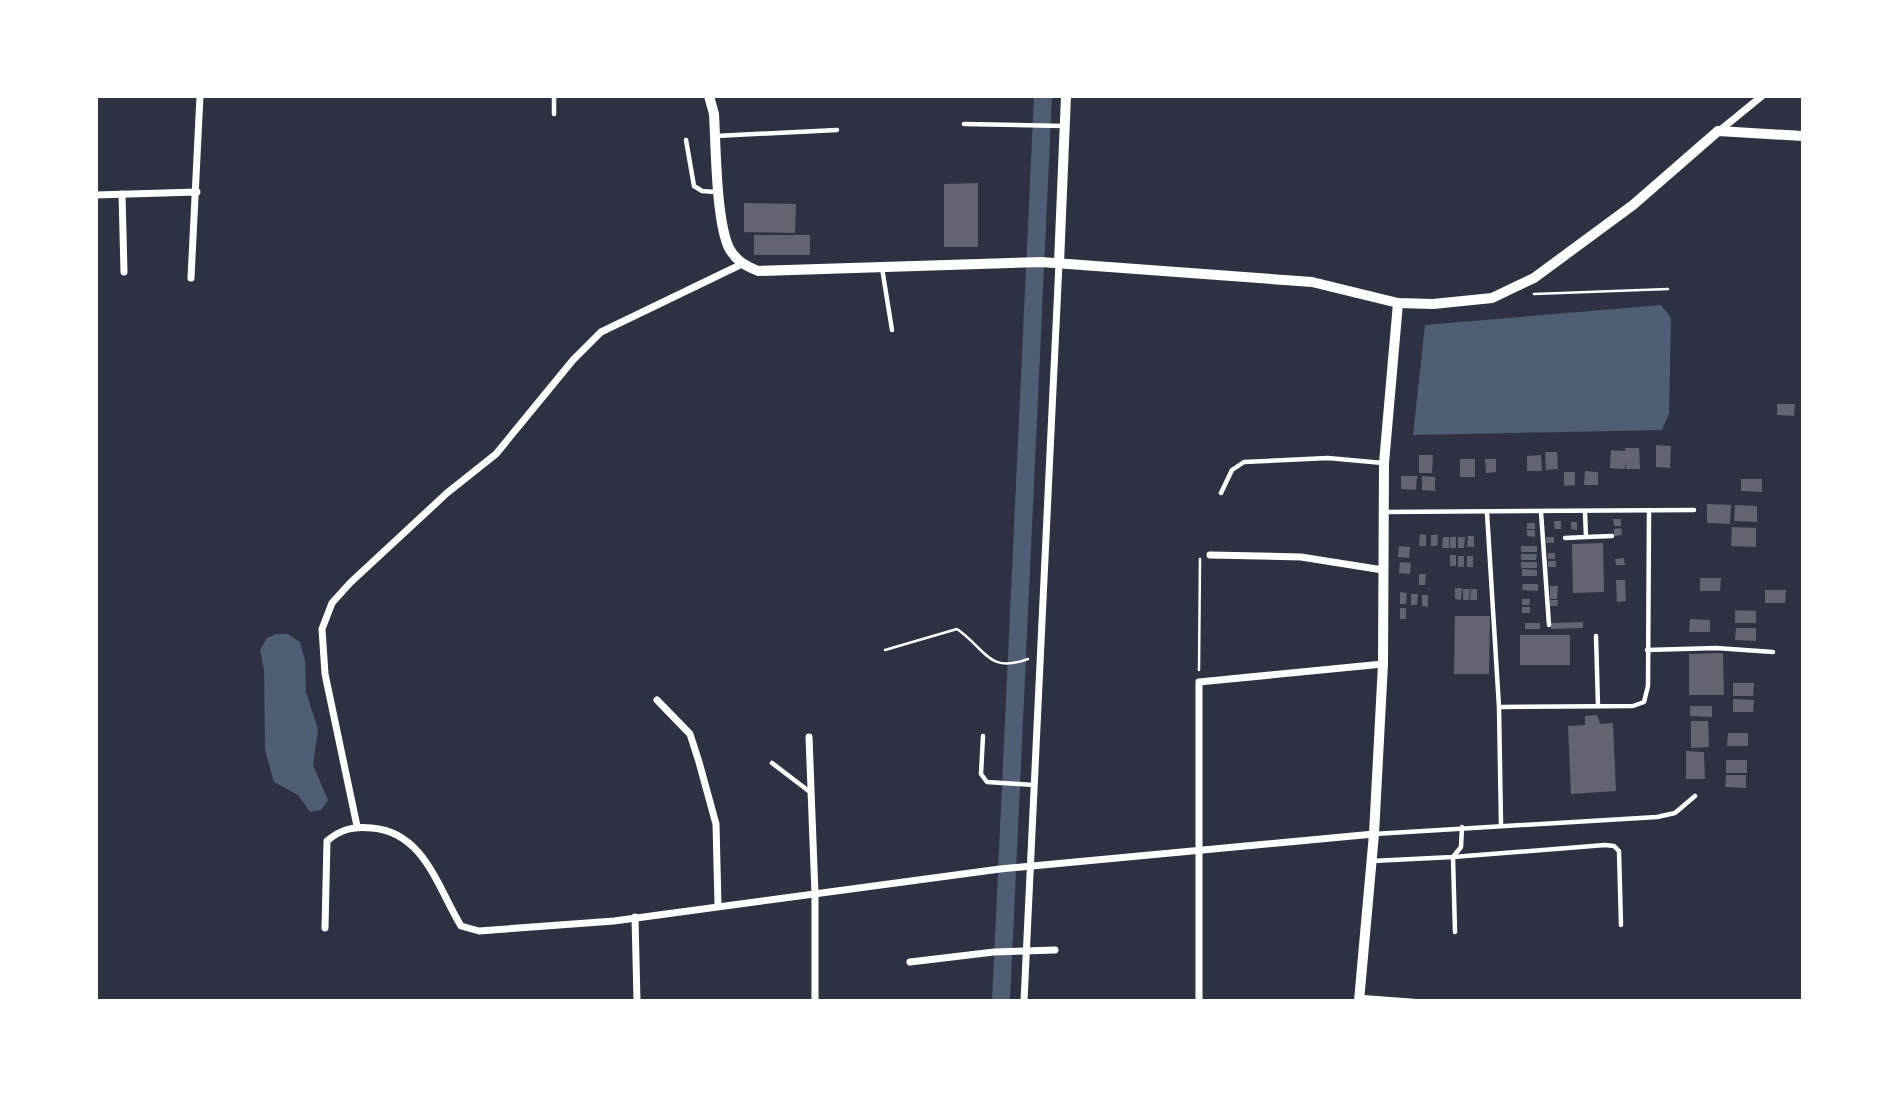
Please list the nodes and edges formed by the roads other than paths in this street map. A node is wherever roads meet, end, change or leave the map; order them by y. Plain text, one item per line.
1 (200, 96) edge
2 (554, 96) edge
3 (709, 96) edge
4 (1066, 96) edge
5 (1762, 96) edge
6 (554, 114) dead end
7 (964, 124) dead end
8 (1064, 126) junction
9 (837, 130) dead end
10 (1718, 131) junction
11 (715, 136) junction
12 (1803, 136) edge
13 (686, 140) dead end
14 (197, 192) junction
15 (720, 192) junction
16 (122, 194) junction
17 (96, 195) edge
18 (1059, 262) junction
19 (741, 264) junction
20 (882, 267) junction
21 (124, 272) dead end
22 (191, 278) dead end
23 (1398, 303) junction
24 (892, 330) dead end
25 (1384, 463) junction
26 (1221, 493) dead end
27 (1649, 510) junction
28 (1694, 510) dead end
29 (1384, 512) junction
30 (1541, 512) junction
31 (1585, 512) junction
32 (1487, 513) junction
33 (1612, 536) dead end
34 (1586, 537) junction
35 (1565, 538) dead end
36 (1210, 555) road end
37 (1383, 570) junction
38 (1549, 625) dead end
39 (1596, 636) dead end
40 (1647, 650) junction
41 (1773, 652) dead end
42 (1383, 663) junction
43 (657, 699) dead end
44 (1598, 706) junction
45 (1499, 707) junction
46 (983, 736) dead end
47 (809, 737) dead end
48 (772, 763) dead end
49 (1034, 785) junction
50 (810, 792) junction
51 (1695, 796) dead end
52 (1501, 825) junction
53 (357, 827) junction
54 (1462, 827) junction
55 (1374, 834) junction
56 (1200, 851) junction
57 (1453, 857) junction
58 (1371, 861) junction
59 (1030, 867) junction
60 (815, 894) junction
61 (718, 905) junction
62 (635, 917) junction
63 (1621, 925) dead end
64 (325, 928) dead end
65 (1455, 932) dead end
66 (1055, 950) dead end
67 (1026, 951) junction
68 (910, 962) dead end
69 (1359, 999) edge
70 (637, 1001) edge
71 (815, 1001) edge
72 (1024, 1001) edge
73 (1199, 1001) edge
74 (1414, 1001) edge

1 - 14 street
2 - 6 lane
3 - 11 street
4 - 8 street
5 - 10 street
7 - 8 lane
8 - 18 street
9 - 11 lane
10 - 12 street
10 - 23 street
11 - 15 street
13 - 15 lane
14 - 16 street
14 - 22 street
15 - 19 street
16 - 17 street
16 - 21 street
18 - 20 street
18 - 23 street
18 - 49 street
19 - 20 street
19 - 53 street
20 - 24 lane
23 - 25 street
25 - 26 lane
25 - 29 street
27 - 28 lane
27 - 31 lane
27 - 40 lane
29 - 32 lane
29 - 37 street
30 - 31 lane
30 - 32 lane
30 - 38 lane
31 - 34 lane
32 - 45 lane
33 - 34 lane
34 - 35 lane
36 - 37 street
37 - 42 street
39 - 44 lane
40 - 41 lane
40 - 44 lane
42 - 55 street
42 - 56 street
43 - 61 street
44 - 45 lane
45 - 52 lane
46 - 49 lane
47 - 50 street
48 - 50 lane
49 - 59 street
50 - 60 street
51 - 52 lane
52 - 54 lane
53 - 62 street
53 - 64 street
54 - 55 lane
54 - 57 lane
55 - 56 street
55 - 58 street
56 - 59 street
56 - 73 street
57 - 58 lane
57 - 63 lane
57 - 65 lane
58 - 69 street
59 - 60 street
59 - 67 street
60 - 61 street
60 - 71 street
61 - 62 street
62 - 70 street
66 - 67 street
67 - 68 street
67 - 72 street
69 - 74 lane

